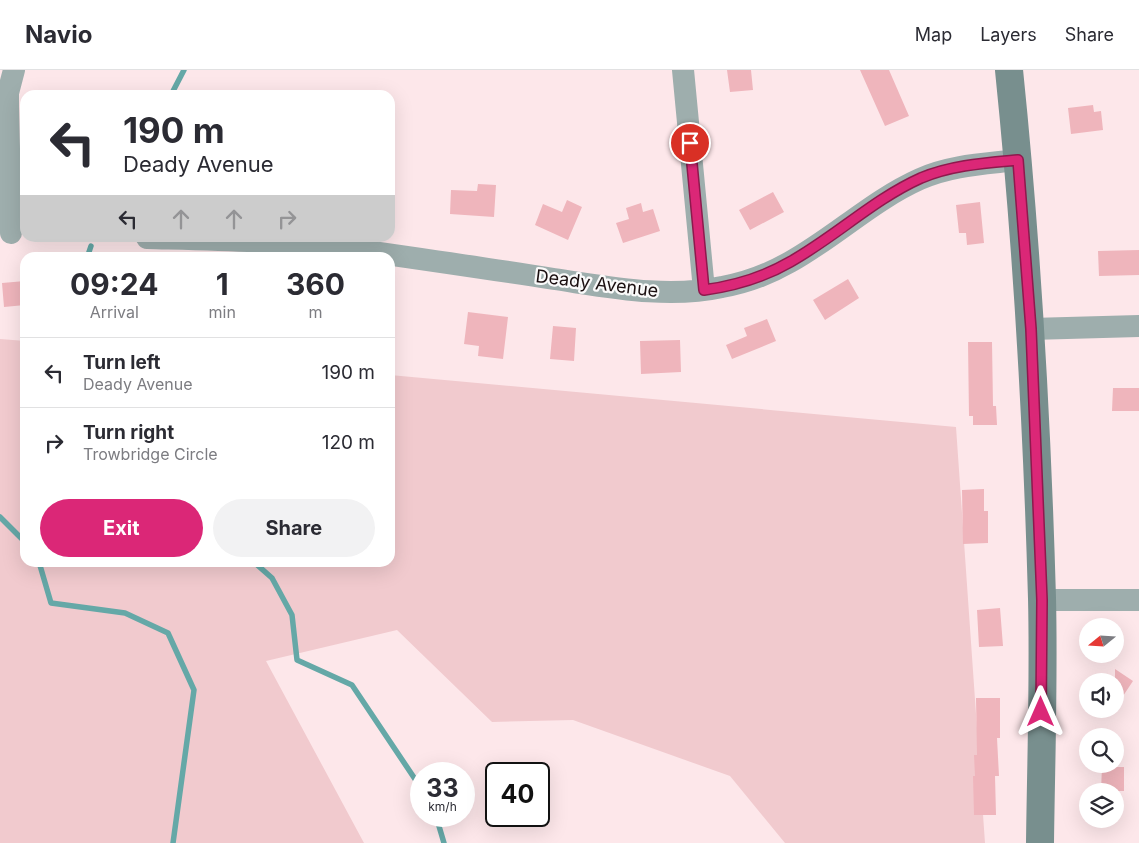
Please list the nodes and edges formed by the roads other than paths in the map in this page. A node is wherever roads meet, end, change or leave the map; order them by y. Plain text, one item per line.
1 (14, 70) edge
2 (683, 70) edge
3 (1009, 70) edge
4 (1018, 160) junction
5 (12, 232) edge
6 (261, 242) edge
7 (375, 252) edge
8 (395, 255) edge
9 (704, 290) junction
10 (1139, 326) edge
11 (1031, 329) junction
12 (1042, 600) junction
13 (1139, 600) edge
14 (1040, 843) edge

1 - 5 street
2 - 9 street
3 - 4 street
4 - 9 street, Deady Avenue
4 - 11 street
6 - 7 street, Deady Avenue
8 - 9 street, Deady Avenue
10 - 11 street
11 - 12 street
12 - 13 street
12 - 14 street

